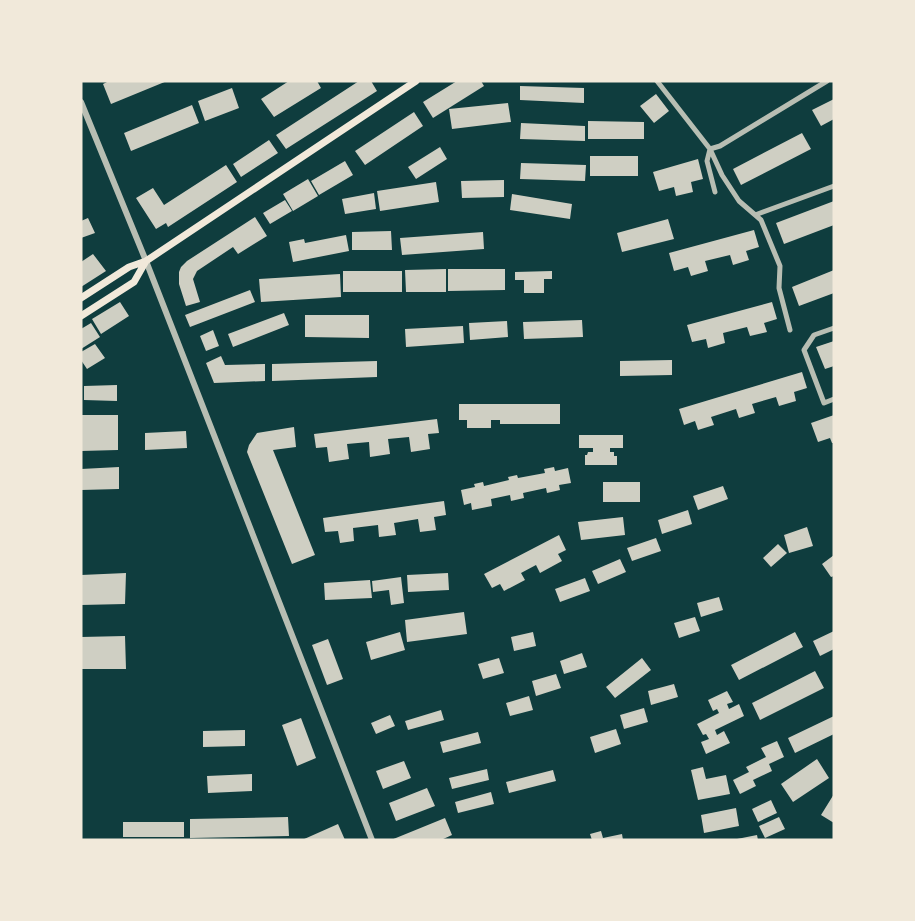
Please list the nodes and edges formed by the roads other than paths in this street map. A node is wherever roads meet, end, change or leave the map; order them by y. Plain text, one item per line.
1 (416, 81) edge
2 (657, 81) edge
3 (827, 81) edge
4 (81, 102) edge
5 (710, 149) junction
6 (834, 186) edge
7 (715, 192) dead end
8 (756, 214) junction
9 (146, 261) junction
10 (81, 298) edge
11 (81, 316) edge
12 (834, 328) edge
13 (790, 330) dead end
14 (834, 399) edge
15 (372, 840) edge

1 - 9 main road
2 - 5 street
3 - 5 street
4 - 9 street
5 - 7 street
5 - 8 street
6 - 8 street
8 - 13 street
9 - 10 main road
9 - 11 main road
9 - 15 street
12 - 14 street

